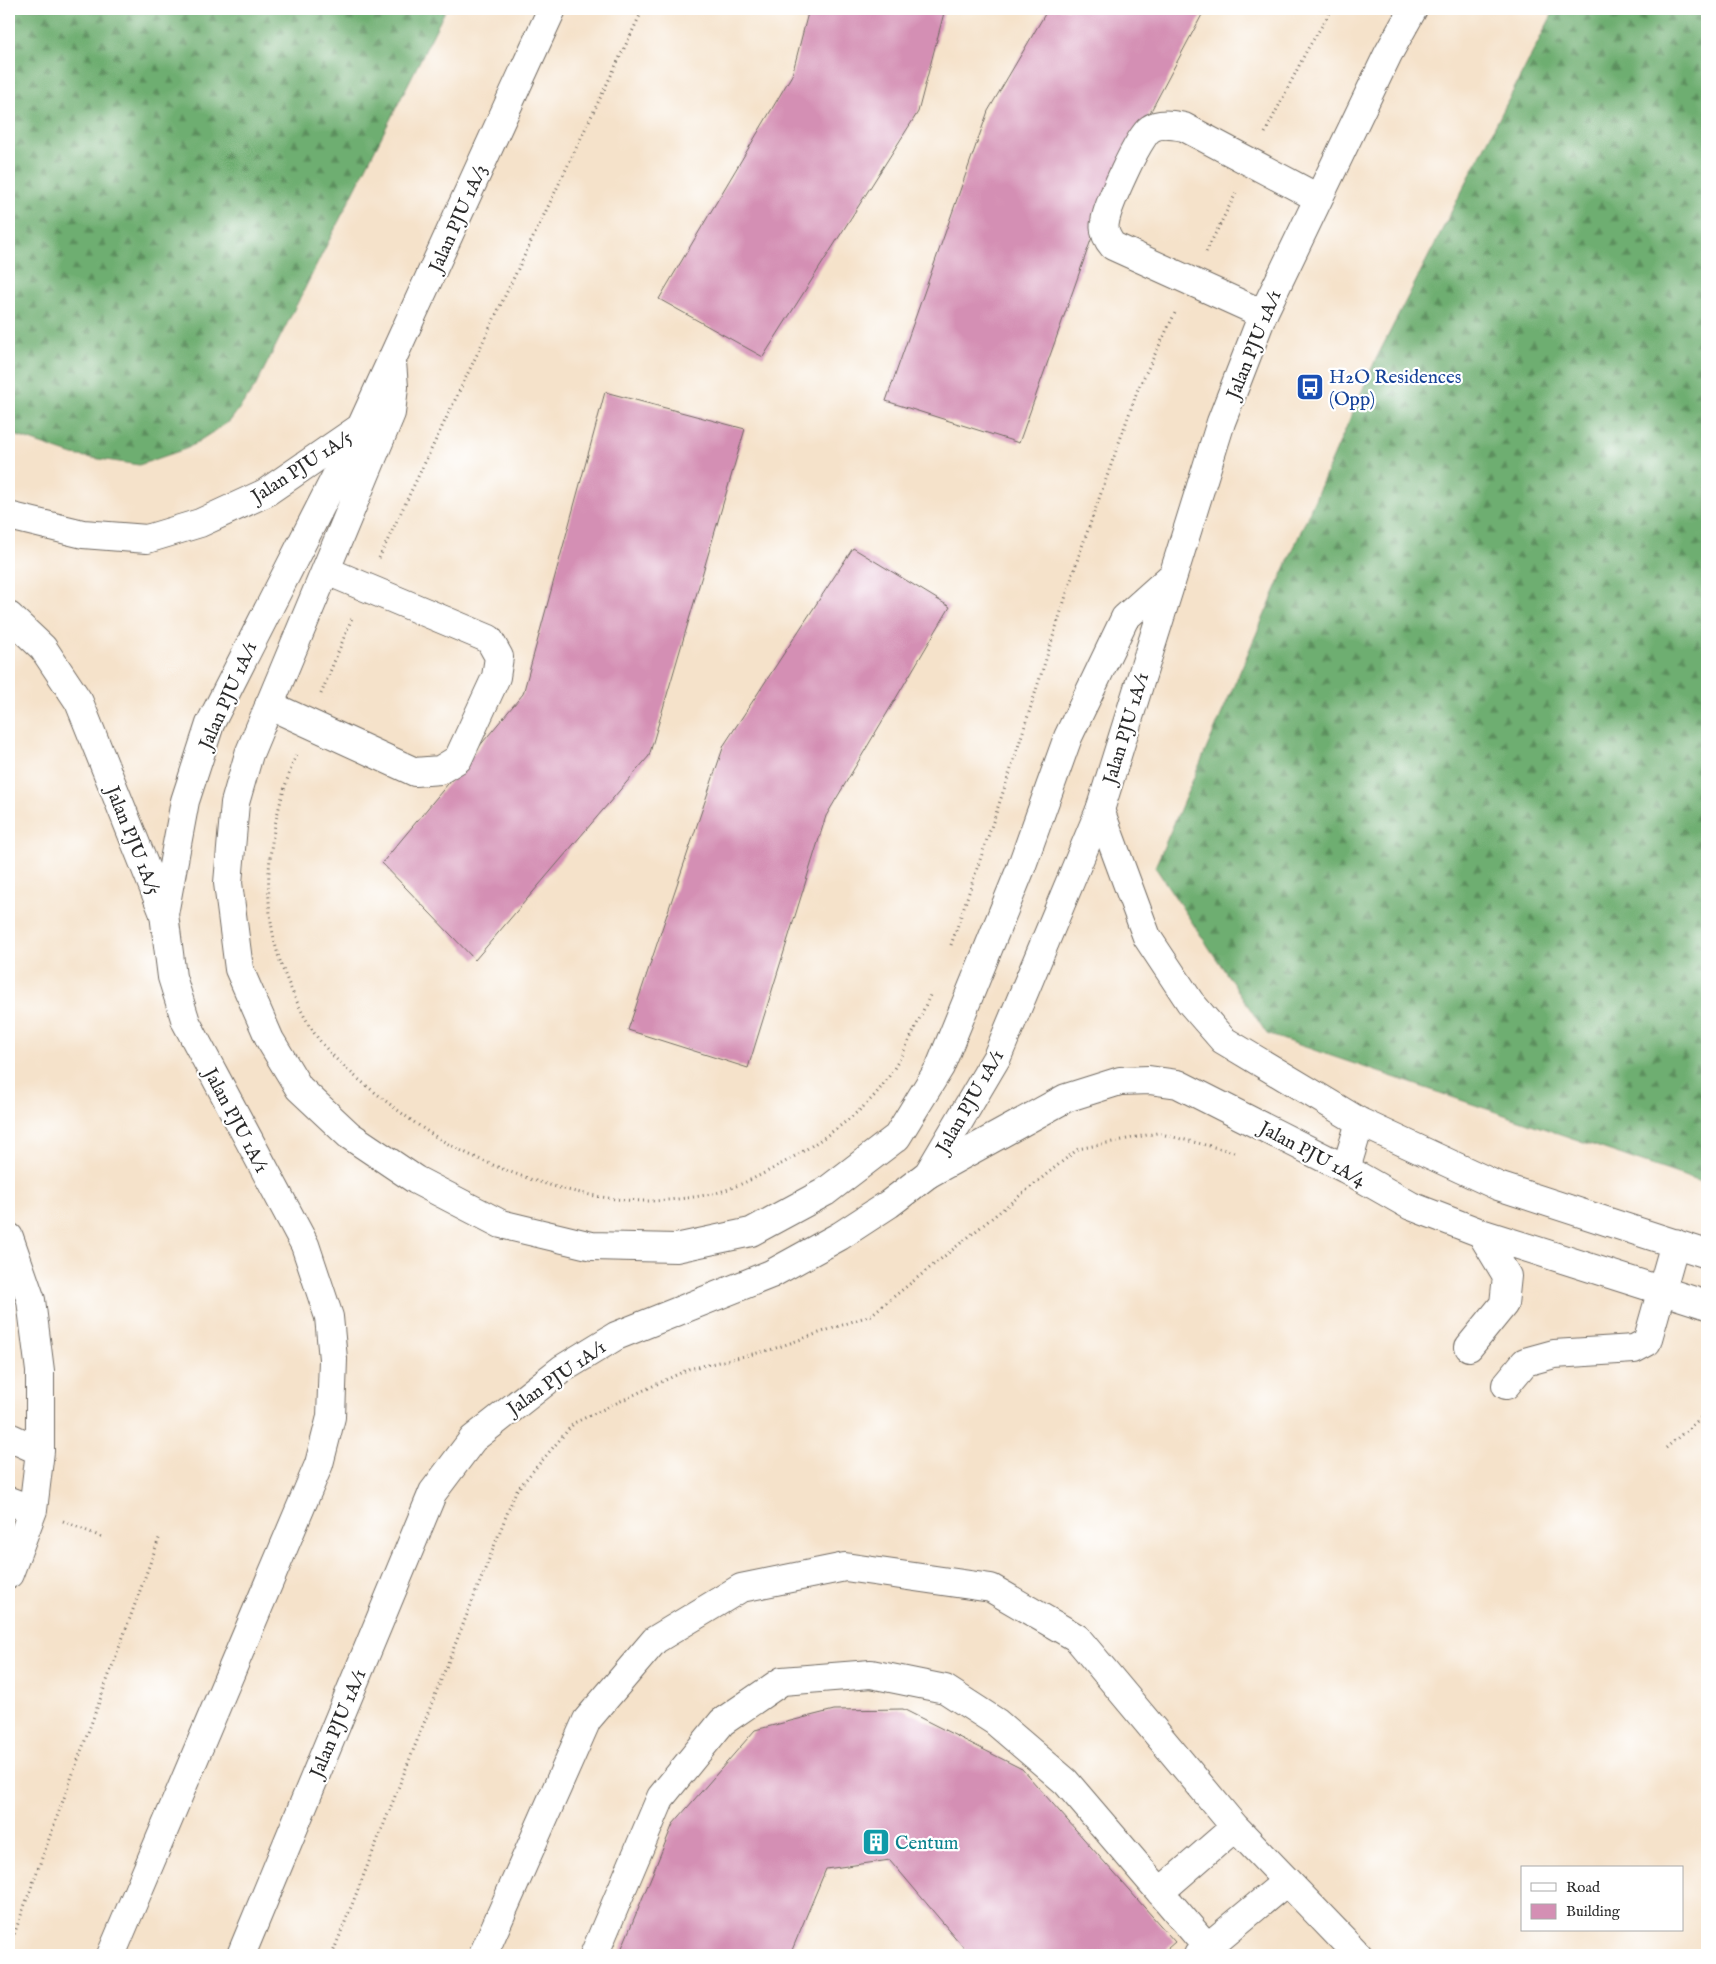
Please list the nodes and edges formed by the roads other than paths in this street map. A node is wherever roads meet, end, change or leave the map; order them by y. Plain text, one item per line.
1 (552, 9) edge
2 (1413, 9) edge
3 (1318, 198) junction
4 (1263, 314) junction
5 (392, 362) junction
6 (361, 426) junction
7 (9, 516) edge
8 (327, 571) junction
9 (1173, 575) junction
10 (9, 616) edge
11 (269, 705) junction
12 (1100, 810) junction
13 (164, 914) junction
14 (1360, 1122) junction
15 (1346, 1169) junction
16 (928, 1174) junction
17 (1481, 1233) junction
18 (9, 1237) edge
19 (1675, 1243) junction
20 (1707, 1254) edge
21 (1662, 1292) junction
22 (1707, 1305) edge
23 (1469, 1347) dead end
24 (1506, 1385) dead end
25 (9, 1437) edge
26 (40, 1451) junction
27 (21, 1505) edge
28 (9, 1574) edge
29 (1235, 1827) junction
30 (1287, 1881) junction
31 (1160, 1892) junction
32 (1207, 1953) edge
33 (110, 1955) edge
34 (241, 1955) edge
35 (483, 1955) edge
36 (594, 1955) edge
37 (1358, 1955) edge

1 - 5 main road, Jalan PJU 1A/3
2 - 3 main road, Jalan PJU 1A/1
3 - 4 main road, Jalan PJU 1A/1
3 - 4 main road
4 - 9 main road, Jalan PJU 1A/1
5 - 6 main road, Jalan PJU 1A/3
5 - 8 main road
6 - 7 main road, Jalan PJU 1A/5
6 - 13 main road, Jalan PJU 1A/1
8 - 11 main road
8 - 11 main road
9 - 11 main road
9 - 12 main road, Jalan PJU 1A/1
10 - 13 main road, Jalan PJU 1A/5
12 - 14 main road
12 - 16 main road, Jalan PJU 1A/1
13 - 33 main road, Jalan PJU 1A/1
14 - 15 main road
14 - 19 main road
15 - 16 main road, Jalan PJU 1A/4
15 - 17 main road, Jalan PJU 1A/4
16 - 34 main road, Jalan PJU 1A/1
17 - 21 main road, Jalan PJU 1A/4
17 - 23 main road
18 - 26 main road
19 - 20 main road
19 - 21 main road
21 - 22 main road, Jalan PJU 1A/4
21 - 24 main road
25 - 26 main road
26 - 27 main road
27 - 28 main road
29 - 30 main road
29 - 31 main road
29 - 35 main road
30 - 32 main road
30 - 37 main road
31 - 32 main road
31 - 36 main road

